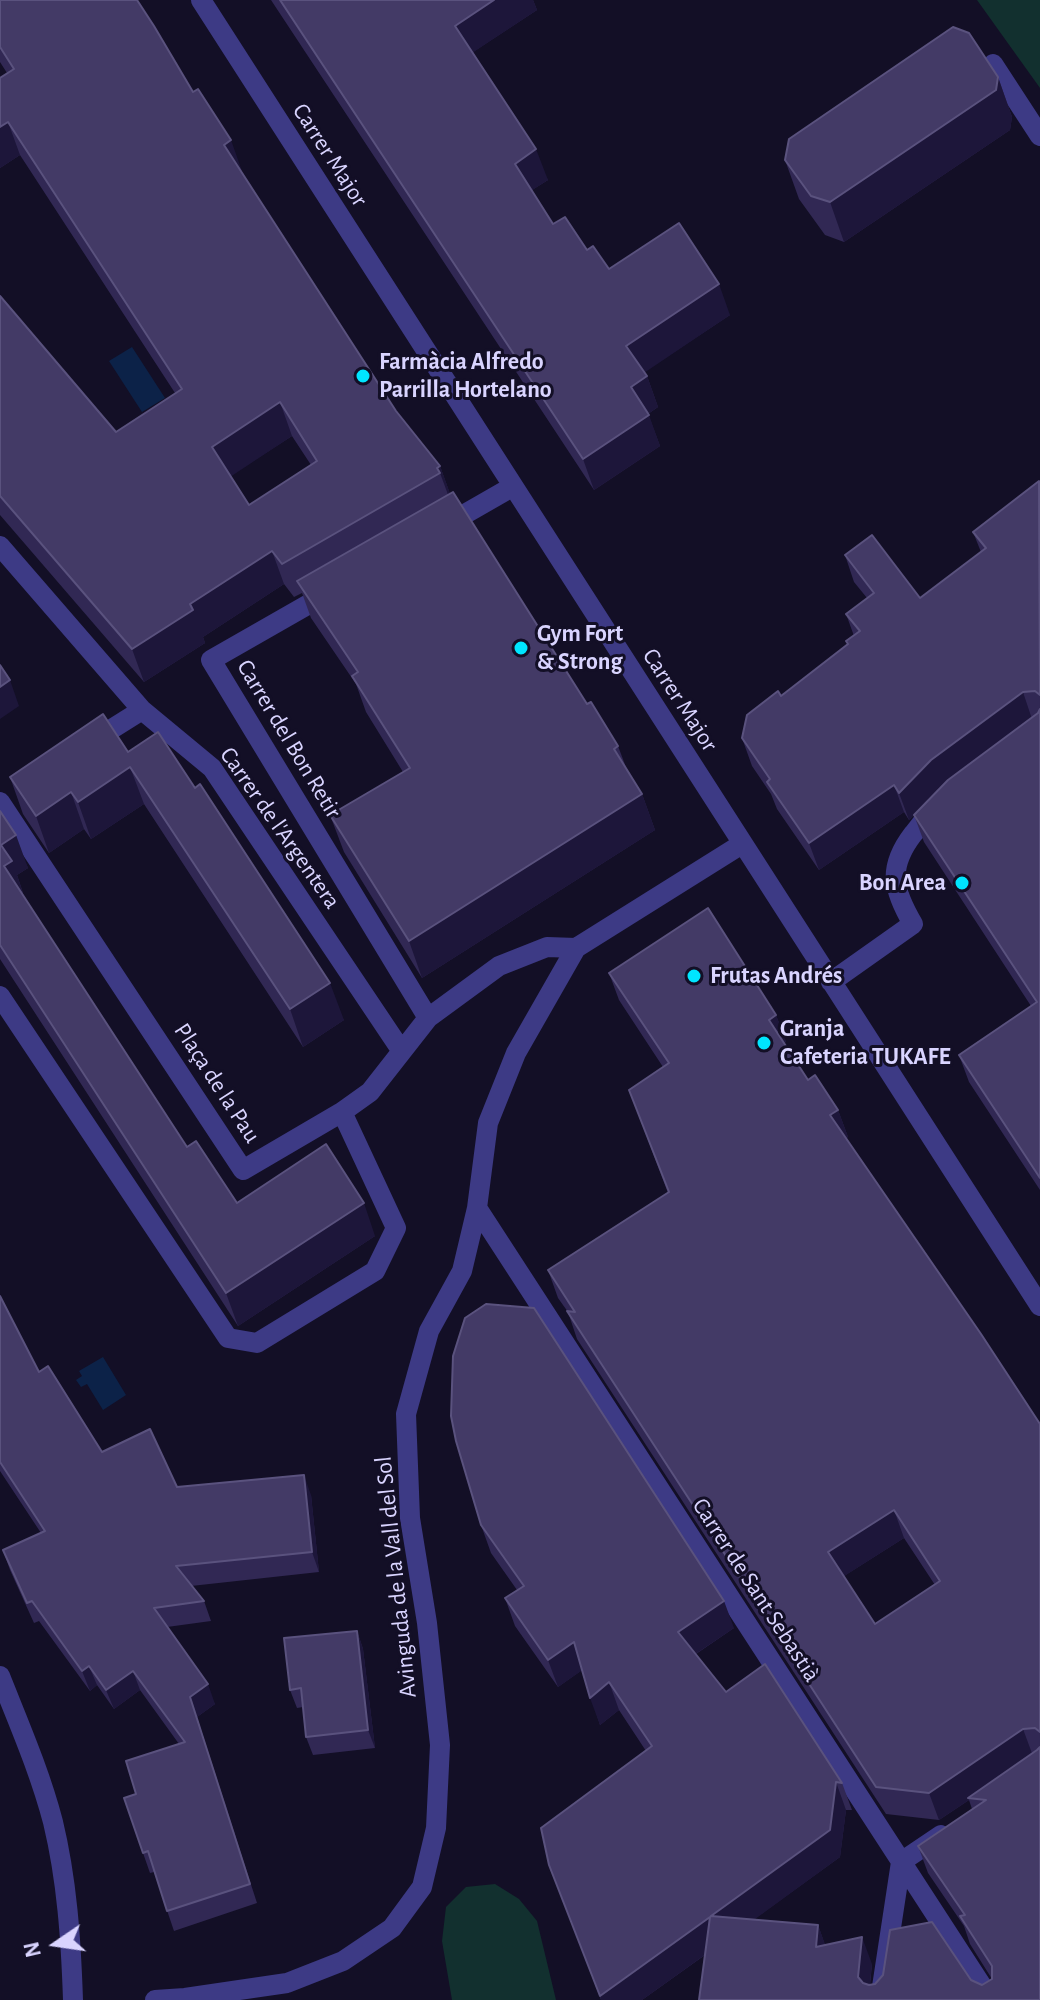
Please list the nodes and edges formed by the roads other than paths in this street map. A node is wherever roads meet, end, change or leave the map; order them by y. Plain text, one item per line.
1 (201, 0) edge
2 (993, 64) edge
3 (1040, 136) edge
4 (512, 487) junction
5 (430, 534) edge
6 (0, 546) edge
7 (348, 582) edge
8 (142, 710) junction
9 (78, 751) edge
10 (954, 795) edge
11 (4, 798) edge
12 (742, 844) junction
13 (576, 948) junction
14 (831, 982) junction
15 (0, 996) edge
16 (428, 1018) junction
17 (401, 1050) junction
18 (342, 1112) junction
19 (477, 1208) junction
20 (1040, 1306) edge
21 (0, 1676) edge
22 (952, 1827) edge
23 (901, 1862) junction
24 (73, 2000) edge
25 (155, 2000) edge
26 (880, 2000) edge
27 (991, 2000) edge

1 - 4 street, Carrer Major
2 - 3 street
4 - 5 street
4 - 12 street, Carrer Major
6 - 8 street, Carrer de l'Argentera
7 - 16 street, Carrer del Bon Retir
8 - 9 street
8 - 17 street, Carrer de l'Argentera
10 - 14 street
11 - 18 street, Plaça de la Pau
12 - 13 street, Avinguda de la Vall del Sol
12 - 14 street, Carrer Major
13 - 16 street, Plaça de la Pau
13 - 19 street, Avinguda de la Vall del Sol
14 - 20 street, Carrer Major
15 - 18 street
16 - 17 street, Plaça de la Pau
17 - 18 street, Plaça de la Pau
19 - 23 street, Carrer de Sant Sebastià
19 - 25 street, Avinguda de la Vall del Sol
21 - 24 street
22 - 23 street
23 - 26 street
23 - 27 street, Carrer de Sant Sebastià

